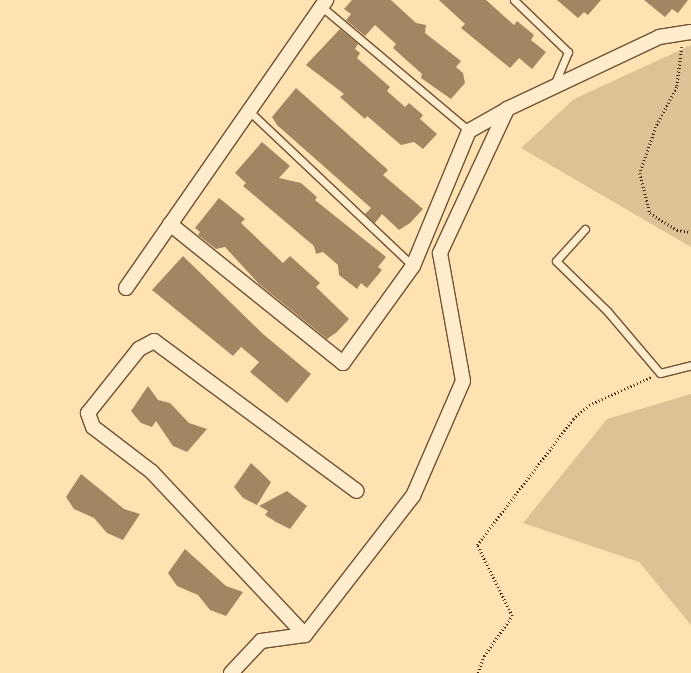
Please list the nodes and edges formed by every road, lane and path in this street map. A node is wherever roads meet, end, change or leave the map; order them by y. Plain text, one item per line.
1 (514, 0) edge
2 (324, 3) edge
3 (688, 33) edge
4 (553, 87) junction
5 (507, 109) junction
6 (249, 111) junction
7 (469, 131) junction
8 (170, 224) junction
9 (585, 229) dead end
10 (691, 232) edge
11 (413, 266) junction
12 (126, 288) dead end
13 (691, 366) edge
14 (660, 373) junction
15 (357, 490) dead end
16 (306, 635) junction
17 (231, 673) edge
18 (478, 673) edge

1 - 4 lane
2 - 6 street
2 - 7 lane
3 - 4 street
3 - 10 path
4 - 5 street
5 - 7 street
5 - 16 street
6 - 8 street
6 - 11 lane
7 - 11 street
8 - 11 street
8 - 12 street
9 - 14 lane
13 - 14 lane
14 - 18 path
15 - 16 street
16 - 17 street

